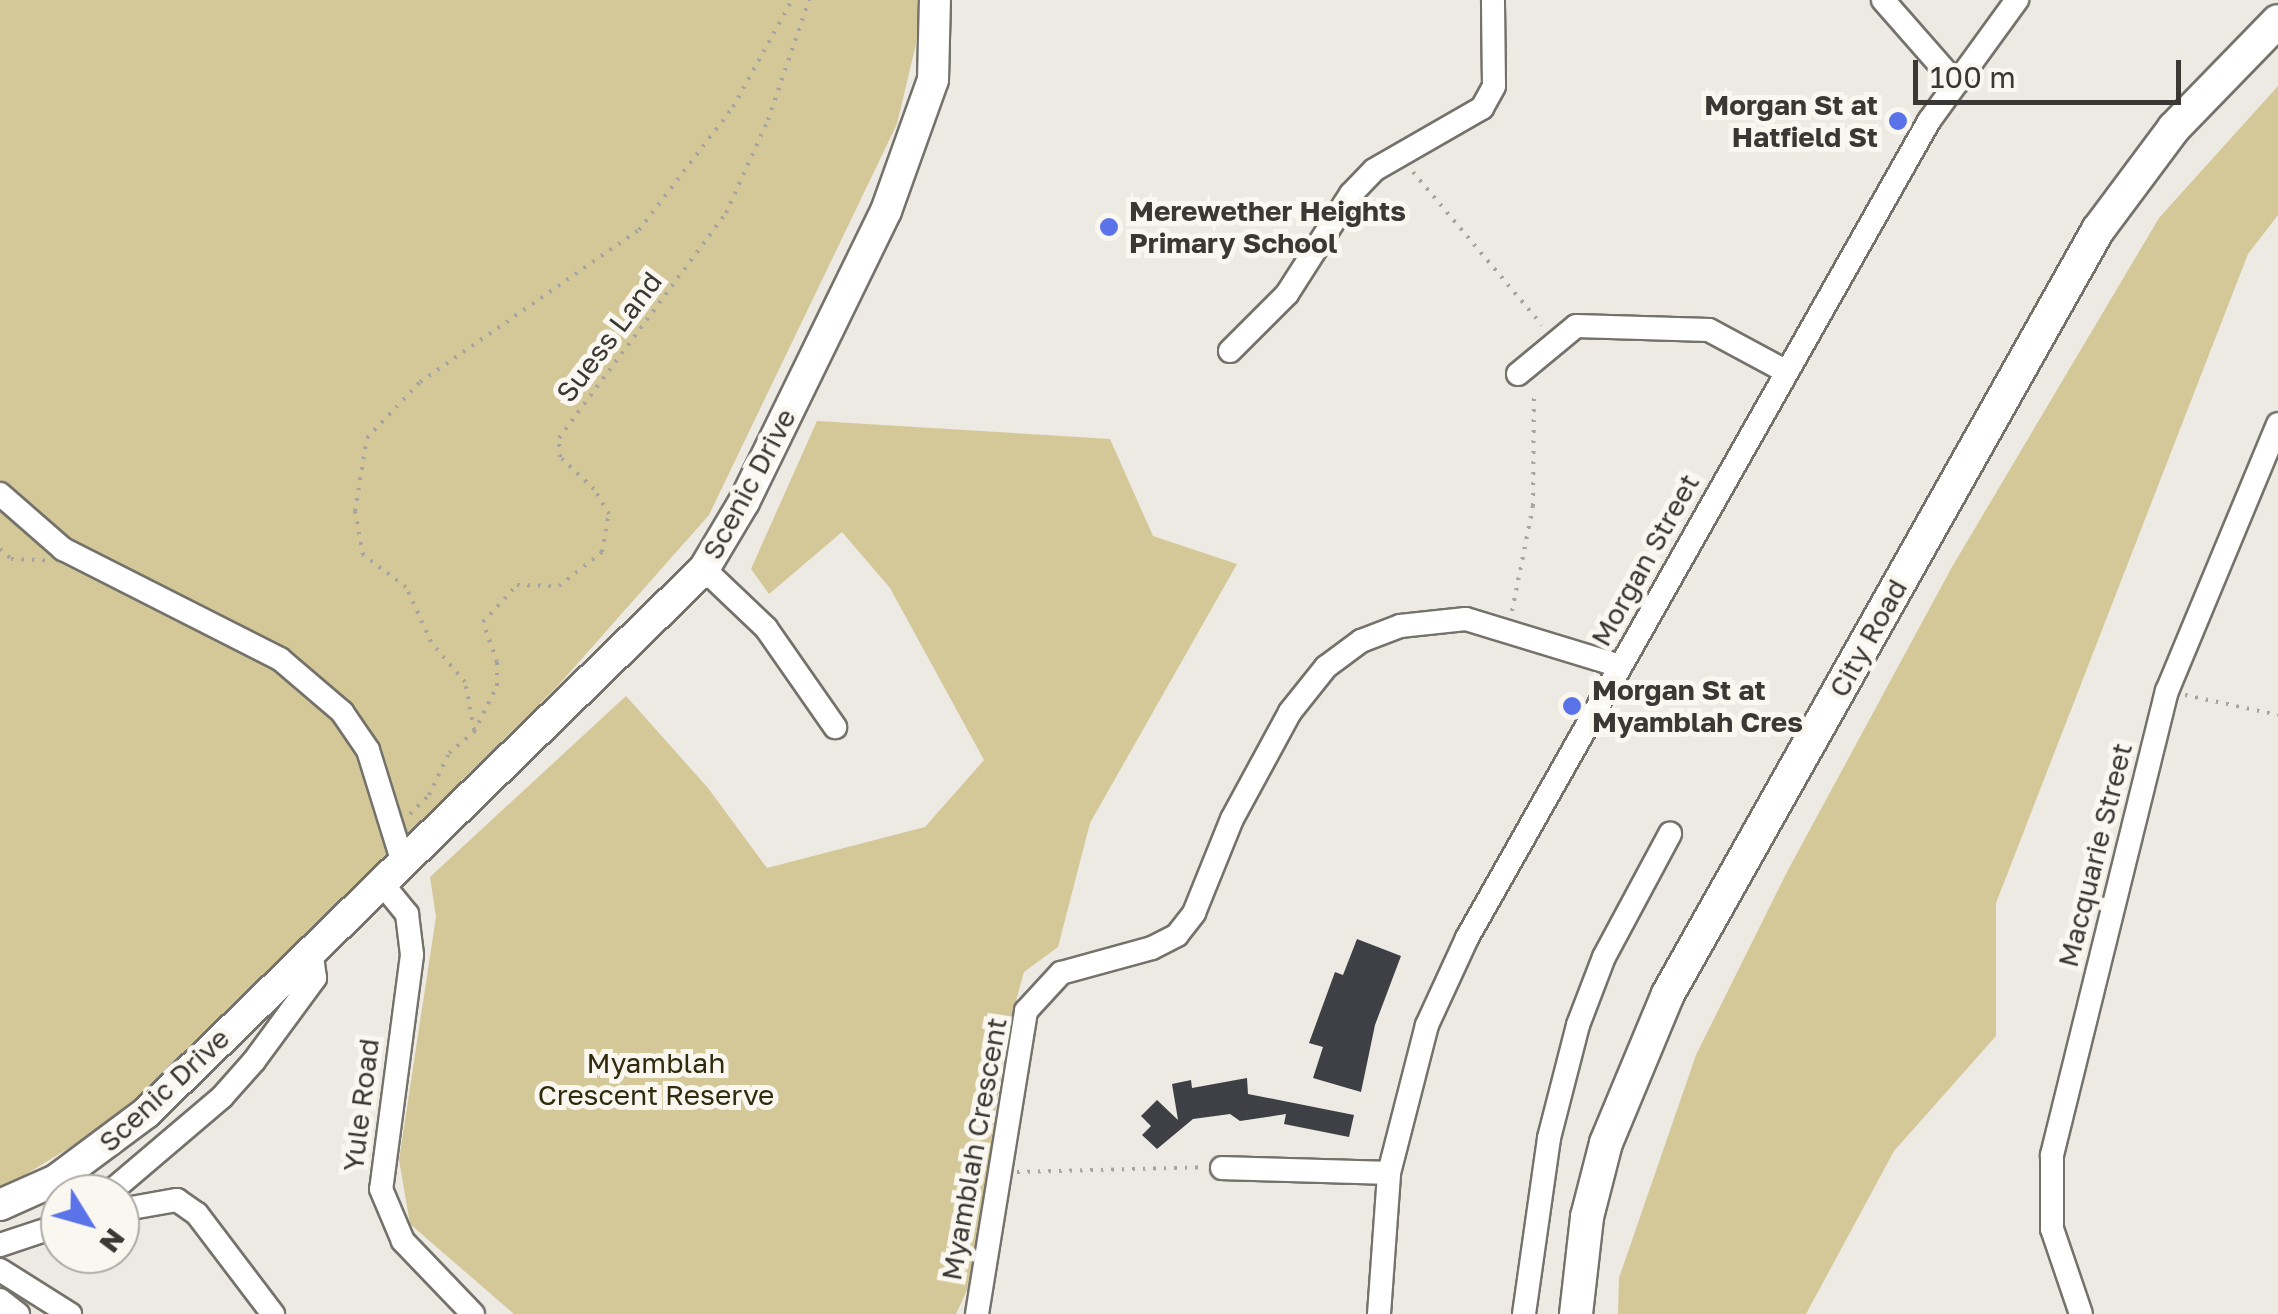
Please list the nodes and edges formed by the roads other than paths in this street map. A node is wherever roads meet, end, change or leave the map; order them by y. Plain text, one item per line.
1 (935, 0) edge
2 (1493, 0) edge
3 (1883, 0) edge
4 (2017, 0) edge
5 (2278, 21) edge
6 (1956, 83) junction
7 (1230, 351) dead end
8 (1785, 371) junction
9 (1518, 374) dead end
10 (2278, 424) edge
11 (0, 494) edge
12 (704, 569) junction
13 (1620, 666) junction
14 (835, 727) dead end
15 (1670, 834) dead end
16 (402, 860) junction
17 (380, 881) junction
18 (310, 950) junction
19 (1222, 1168) road end
20 (132, 1174) edge
21 (1389, 1174) junction
22 (0, 1205) edge
23 (140, 1206) edge
24 (40, 1232) edge
25 (0, 1245) edge
26 (0, 1270) edge
27 (0, 1300) edge
28 (18, 1314) edge
29 (70, 1314) edge
30 (273, 1314) edge
31 (474, 1314) edge
32 (977, 1314) edge
33 (1379, 1314) edge
34 (1524, 1314) edge
35 (1576, 1314) edge
36 (2081, 1314) edge

1 - 12 main road, Scenic Drive
2 - 7 street
3 - 6 street
4 - 6 street, Morgan Street
5 - 35 highway, City Road
6 - 8 street, Morgan Street
8 - 9 street
8 - 13 street, Morgan Street
10 - 36 street, Macquarie Street
11 - 16 street
12 - 14 street
12 - 16 main road, Scenic Drive
13 - 21 street, Morgan Street
13 - 32 street, Myamblah Crescent
15 - 34 street
16 - 17 main road, Scenic Drive
17 - 18 main road, Scenic Drive
17 - 31 street, Yule Road
18 - 20 street, Scenic Drive
18 - 22 main road, Scenic Drive
19 - 21 street
21 - 33 street, Morgan Street
23 - 30 street
24 - 25 street
26 - 29 street
27 - 28 street

